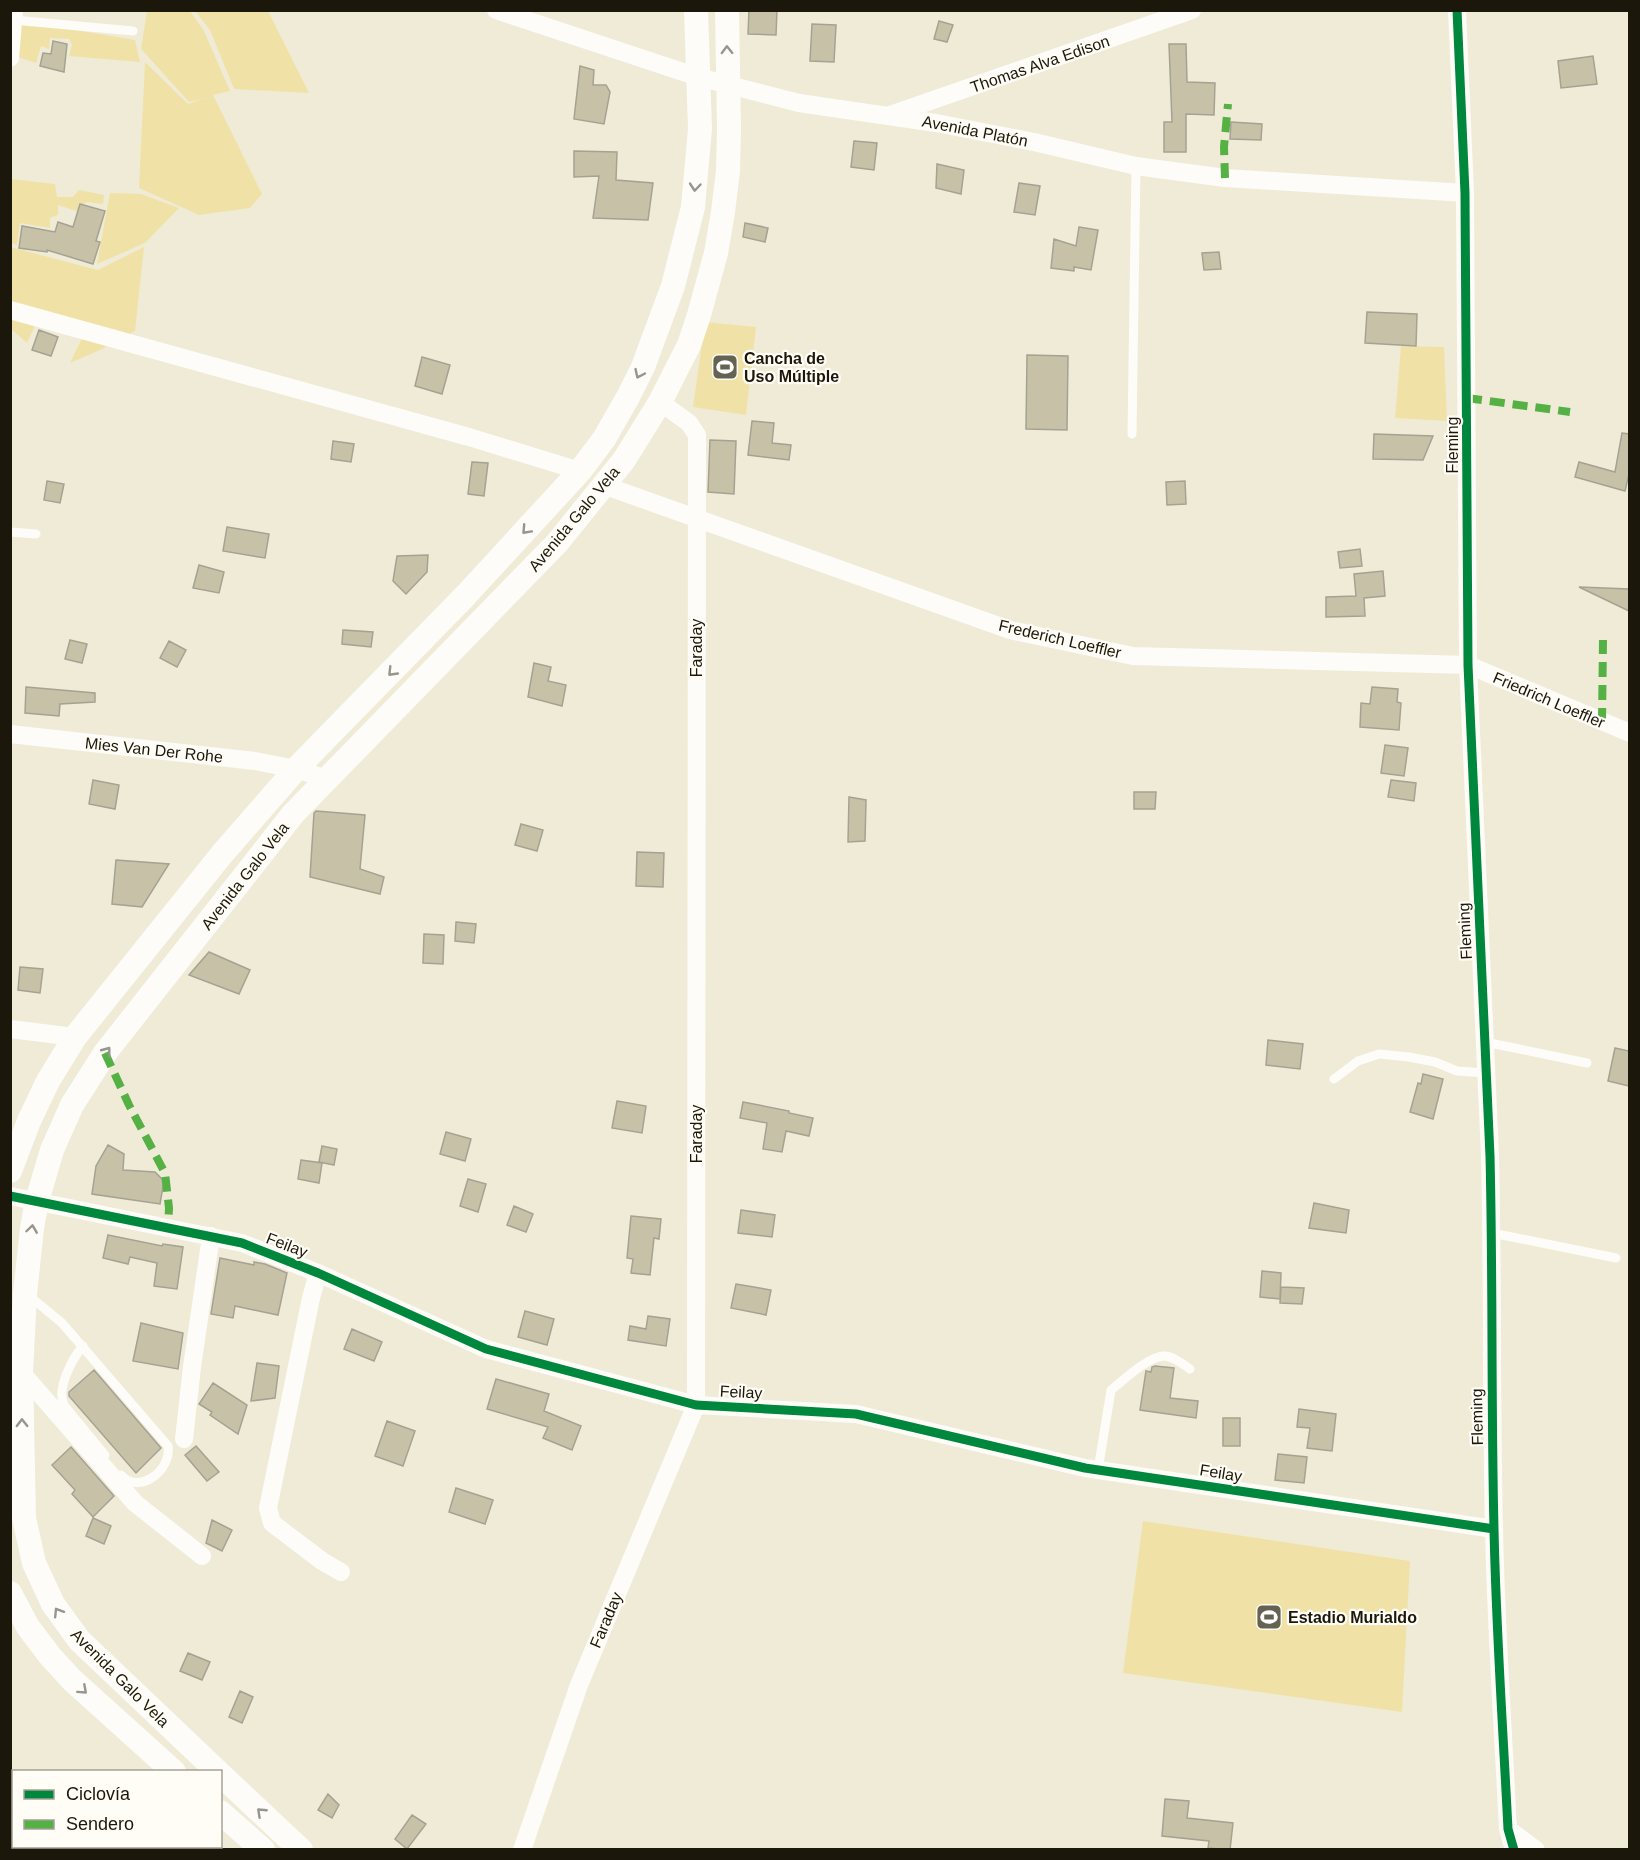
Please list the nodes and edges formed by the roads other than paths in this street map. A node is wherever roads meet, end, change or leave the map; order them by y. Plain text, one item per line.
1 (496, 10) edge
2 (696, 10) edge
3 (727, 10) edge
4 (1192, 10) edge
5 (1457, 10) edge
6 (14, 16) edge
7 (133, 31) dead end
8 (10, 58) edge
9 (698, 77) junction
10 (728, 85) junction
11 (888, 116) junction
12 (1136, 166) junction
13 (1465, 193) junction
14 (10, 310) edge
15 (660, 402) junction
16 (1132, 434) dead end
17 (580, 471) junction
18 (603, 485) junction
19 (696, 517) junction
20 (10, 532) edge
21 (36, 534) dead end
22 (1468, 665) junction
23 (1629, 733) edge
24 (10, 734) edge
25 (296, 769) junction
26 (327, 779) junction
27 (10, 1029) edge
28 (75, 1037) junction
29 (1485, 1042) junction
30 (1587, 1063) dead end
31 (1486, 1073) junction
32 (1334, 1079) dead end
33 (10, 1171) edge
34 (10, 1196) edge
35 (37, 1201) junction
36 (1492, 1233) junction
37 (212, 1236) junction
38 (1616, 1258) dead end
39 (318, 1273) junction
40 (25, 1294) junction
41 (83, 1346) junction
42 (1190, 1369) dead end
43 (21, 1372) junction
44 (696, 1405) junction
45 (184, 1439) dead end
46 (1098, 1470) junction
47 (1494, 1529) junction
48 (202, 1556) dead end
49 (341, 1572) dead end
50 (10, 1593) edge
51 (172, 1770) edge
52 (216, 1770) edge
53 (222, 1776) edge
54 (222, 1814) edge
55 (1508, 1829) junction
56 (263, 1850) edge
57 (301, 1850) edge
58 (522, 1850) edge
59 (1514, 1850) edge
60 (1536, 1850) edge

1 - 9 street, Avenida Platón
2 - 9 main road, Avenida Galo Vela
10 -> 3 main road, Avenida Galo Vela
4 - 11 street, Thomas Alva Edison
5 - 13 street, Fleming
6 - 7 lane
6 - 8 street
9 - 10 street, Avenida Platón
9 -> 17 main road, Avenida Galo Vela
10 - 11 street, Avenida Platón
10 - 15 main road, Avenida Galo Vela
11 - 12 street, Avenida Platón
12 - 13 street, Avenida Platón
12 - 16 lane
13 - 22 street, Fleming
14 - 17 street
15 - 18 main road, Avenida Galo Vela
15 - 19 street, Faraday
17 -> 25 main road, Avenida Galo Vela
18 - 19 street, Frederich Loeffler
18 - 26 main road, Avenida Galo Vela
19 - 22 street, Frederich Loeffler
19 - 44 street, Faraday
20 - 21 lane
22 - 23 street, Friedrich Loeffler
22 - 29 street, Fleming
24 - 25 street, Mies Van Der Rohe
25 - 26 street, Mies Van Der Rohe
25 - 28 main road, Avenida Galo Vela
35 -> 26 main road, Avenida Galo Vela
27 - 28 street
28 - 33 main road, Avenida Galo Vela
29 - 30 lane
29 - 31 street, Fleming
31 - 32 lane
31 - 36 street, Fleming
34 - 35 street, Feilay
35 - 37 street, Feilay
40 -> 35 main road, Avenida Galo Vela
36 - 38 lane
36 - 47 street, Fleming
37 - 39 street, Feilay
37 - 45 street
39 - 44 street, Feilay
39 - 49 street
40 - 41 lane
40 - 43 main road, Avenida Galo Vela
41 - 41 lane
42 - 46 lane
43 - 48 street
52 -> 43 main road, Avenida Galo Vela
44 - 46 street, Feilay
44 - 58 street, Faraday
46 - 47 street, Feilay
47 - 55 street, Fleming
50 -> 51 main road, Avenida Galo Vela
57 -> 53 main road, Avenida Galo Vela
54 - 56 main road
55 - 59 street, Fleming
55 - 60 street

